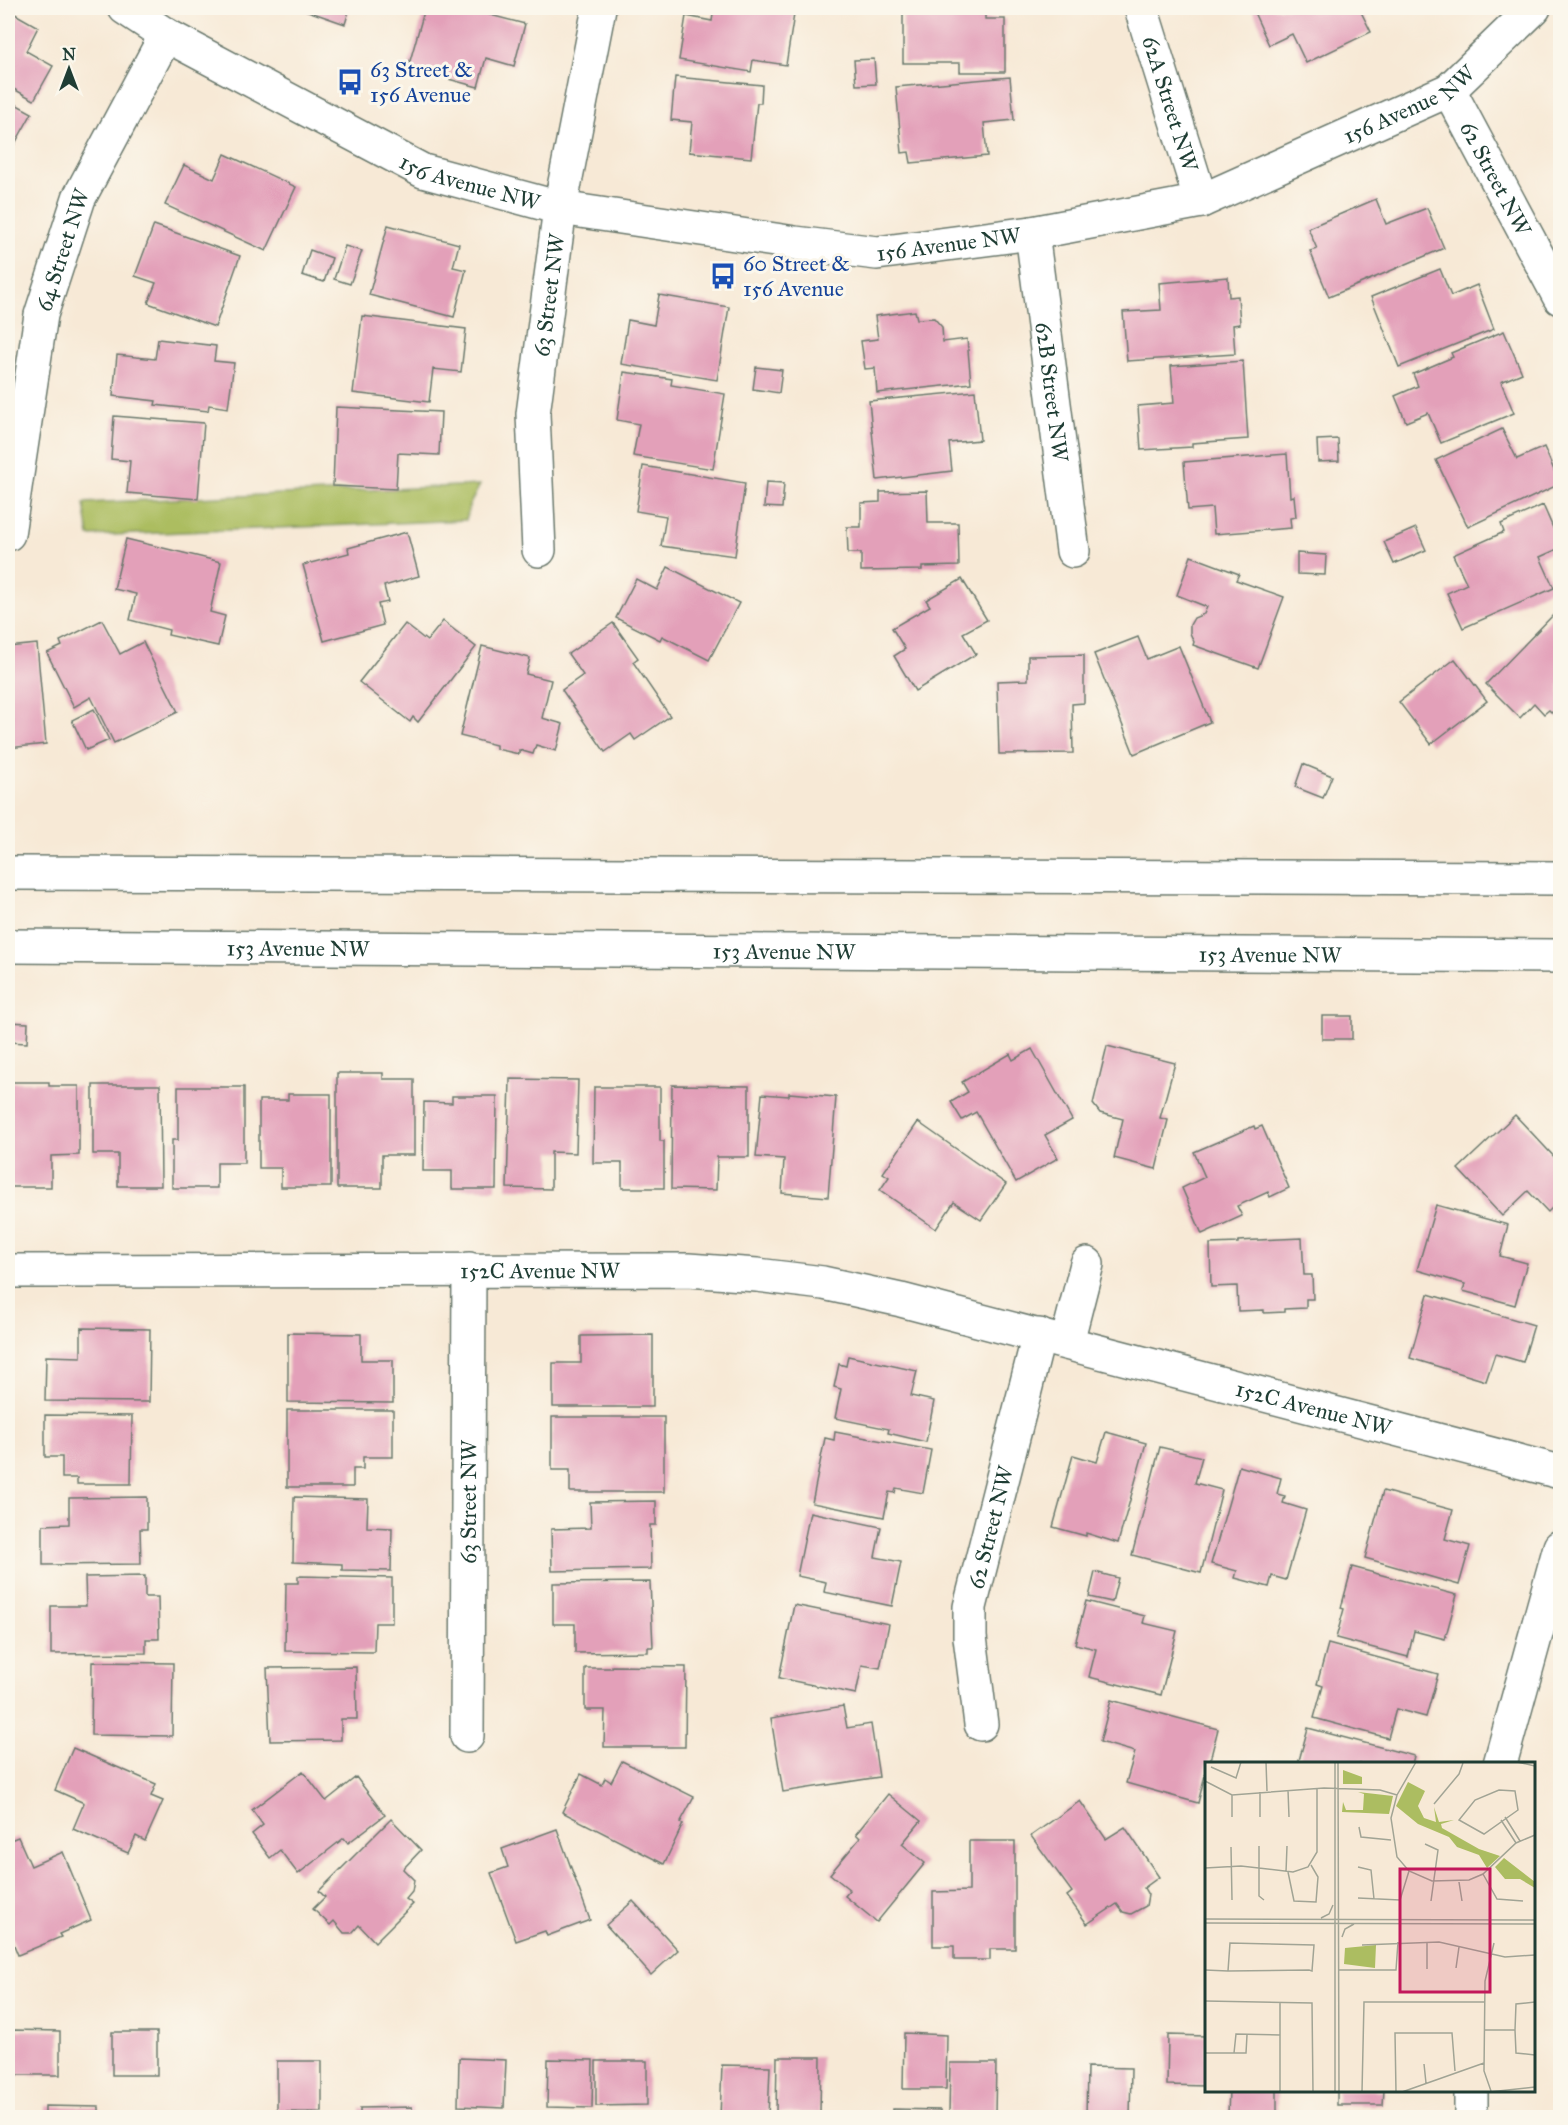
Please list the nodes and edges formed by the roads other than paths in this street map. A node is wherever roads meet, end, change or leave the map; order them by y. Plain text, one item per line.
1 (125, 8) edge
2 (598, 8) edge
3 (1141, 8) edge
4 (1534, 8) edge
5 (166, 35) junction
6 (1449, 90) junction
7 (1201, 201) junction
8 (560, 208) junction
9 (1032, 233) junction
10 (1560, 298) edge
11 (8, 534) edge
12 (539, 550) dead end
13 (1073, 552) dead end
14 (8, 873) edge
15 (1560, 878) edge
16 (8, 946) edge
17 (1560, 956) edge
18 (1087, 1264) dead end
19 (469, 1269) junction
20 (8, 1271) edge
21 (1053, 1339) junction
22 (1560, 1472) edge
23 (1560, 1547) edge
24 (981, 1724) dead end
25 (467, 1736) dead end
26 (1501, 1762) edge
27 (1471, 2092) edge
28 (1471, 2118) edge

1 - 5 street
2 - 8 street, 63 Street NW
3 - 7 street, 62A Street NW
4 - 6 street, 156 Avenue NW
5 - 8 street, 156 Avenue NW
5 - 11 street, 64 Street NW
6 - 7 street, 156 Avenue NW
6 - 10 street, 62 Street NW
7 - 9 street, 156 Avenue NW
8 - 9 street, 156 Avenue NW
8 - 12 street, 63 Street NW
9 - 13 street, 62B Street NW
14 - 15 street
16 - 17 street, 153 Avenue NW
18 - 21 street
19 - 20 street, 152C Avenue NW
19 - 21 street, 152C Avenue NW
19 - 25 street, 63 Street NW
21 - 22 street, 152C Avenue NW
21 - 24 street, 62 Street NW
23 - 26 street
27 - 28 street

